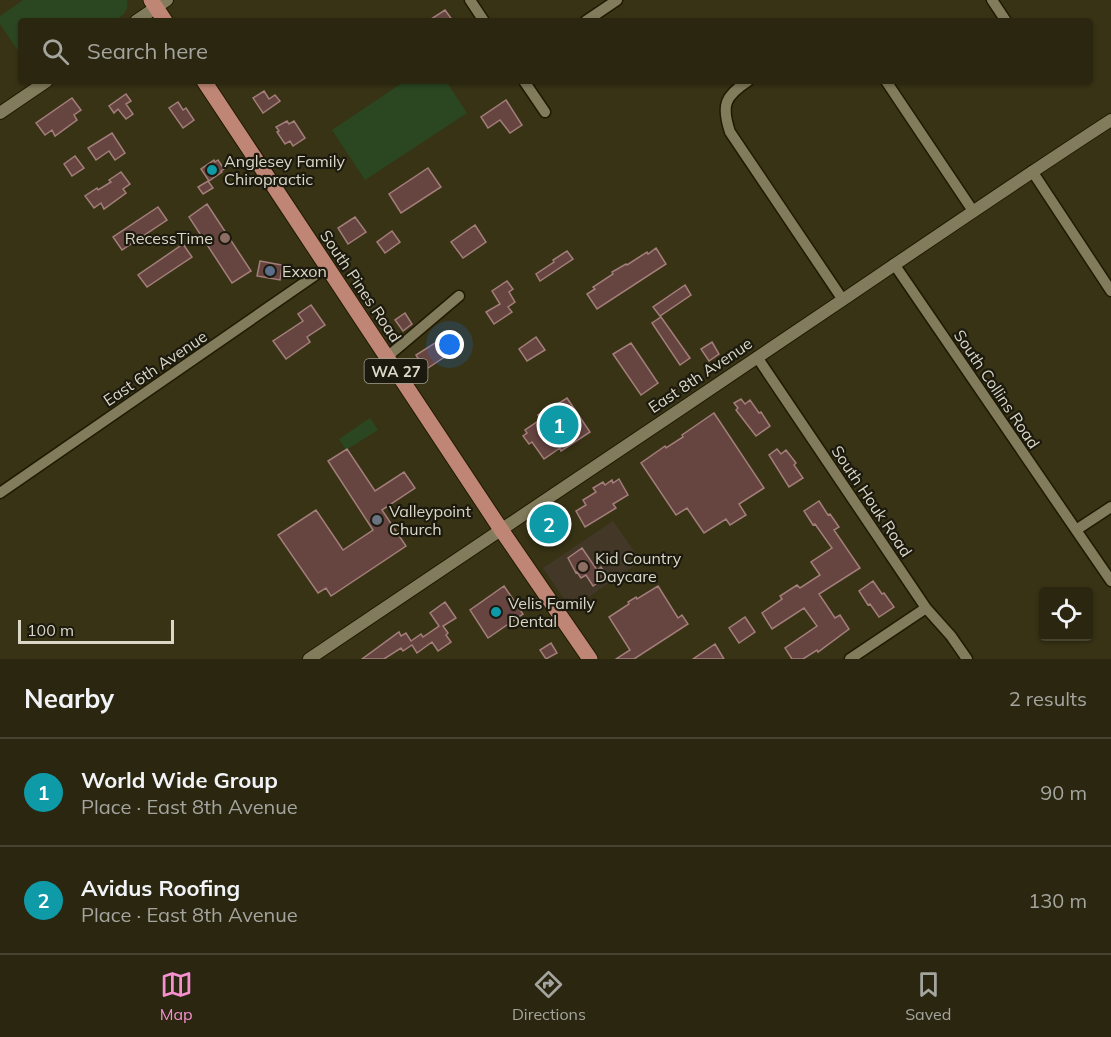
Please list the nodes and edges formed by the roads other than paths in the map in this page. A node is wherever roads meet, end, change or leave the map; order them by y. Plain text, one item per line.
1 (470, 0) edge
2 (617, 0) edge
3 (992, 0) edge
4 (158, 3) edge
5 (140, 18) edge
6 (164, 18) edge
7 (482, 18) edge
8 (590, 18) edge
9 (1004, 18) edge
10 (43, 84) edge
11 (206, 84) edge
12 (526, 84) edge
13 (743, 84) edge
14 (887, 84) edge
15 (545, 112) dead end
16 (0, 113) edge
17 (1111, 120) edge
18 (1032, 171) junction
19 (973, 211) junction
20 (894, 264) junction
21 (327, 267) junction
22 (1111, 291) edge
23 (459, 296) dead end
24 (843, 300) junction
25 (387, 357) junction
26 (757, 357) junction
27 (0, 493) edge
28 (1111, 507) edge
29 (500, 528) junction
30 (1076, 530) junction
31 (1111, 581) edge
32 (927, 609) junction
33 (309, 659) edge
34 (590, 659) edge
35 (850, 659) edge
36 (967, 659) edge

1 - 7 street
2 - 8 street
3 - 9 street
4 - 5 street
4 - 6 main road
10 - 16 street
11 - 21 main road, South Pines Road / WA 27
12 - 15 street
13 - 24 street
14 - 19 street
17 - 18 street, East 8th Avenue
18 - 19 street, East 8th Avenue
18 - 22 street
19 - 20 street, East 8th Avenue
20 - 24 street, East 8th Avenue
20 - 30 street, South Collins Road
21 - 25 main road, South Pines Road / WA 27
21 - 27 street, East 6th Avenue
23 - 25 street
24 - 26 street, East 8th Avenue
25 - 29 main road, South Pines Road / WA 27
26 - 29 street, East 8th Avenue
26 - 32 street, South Houk Road
28 - 30 street
29 - 33 street, East 8th Avenue
29 - 34 main road, South Pines Road / WA 27
30 - 31 street, South Collins Road
32 - 35 street
32 - 36 street, South Houk Road

